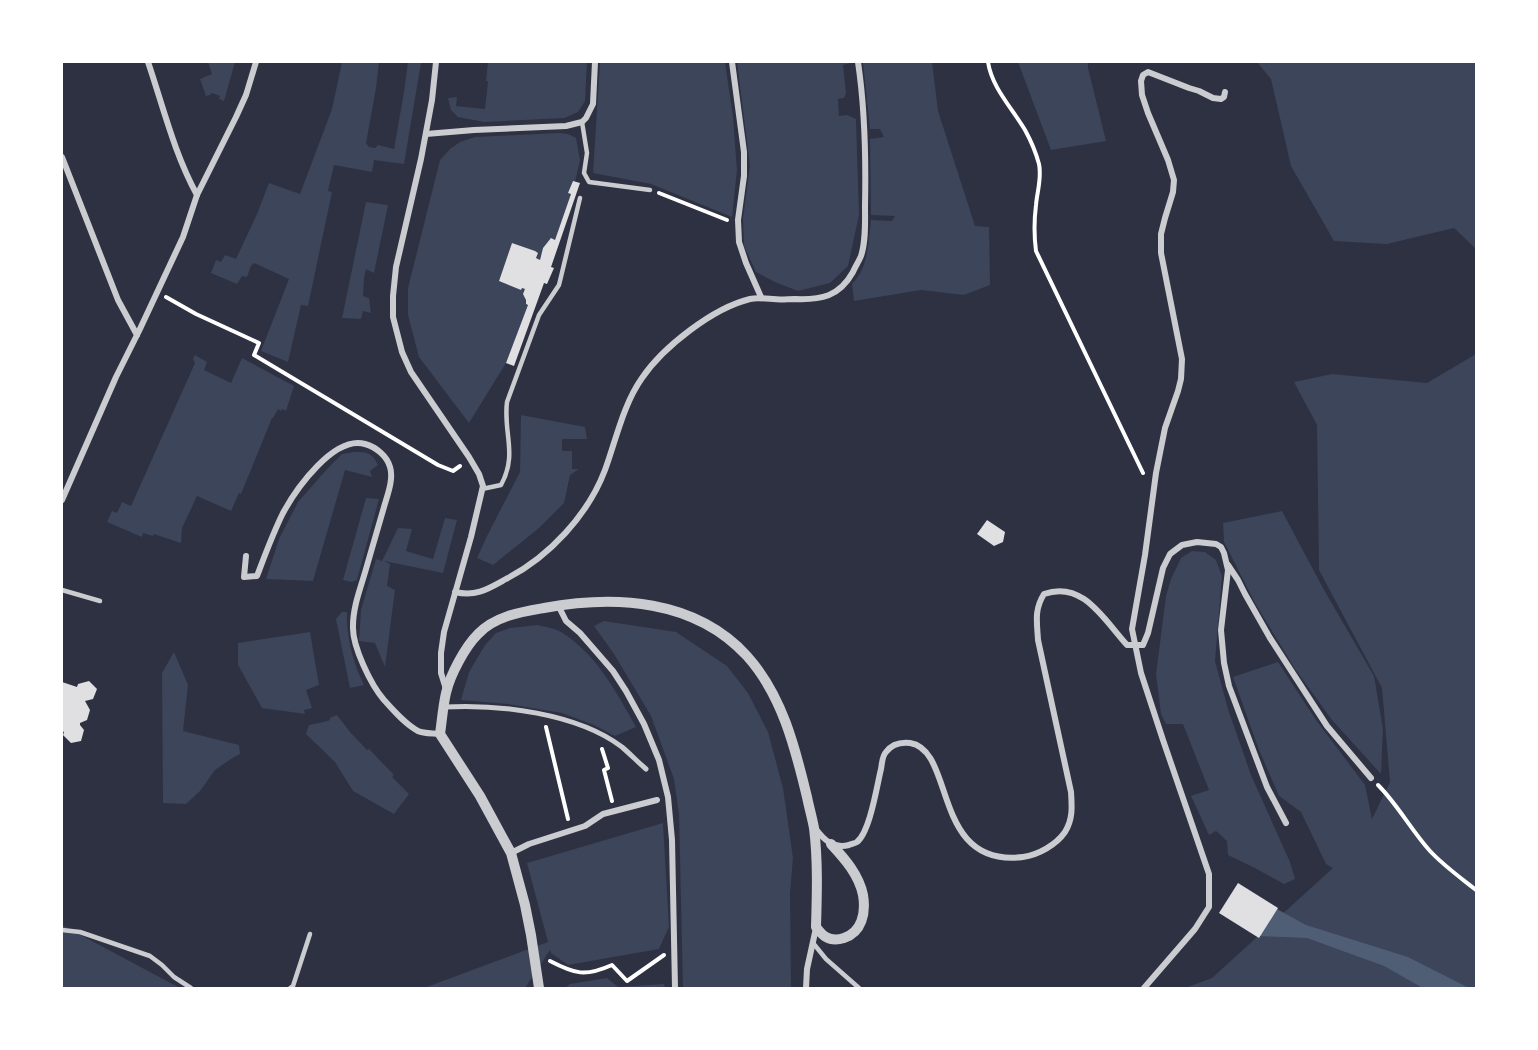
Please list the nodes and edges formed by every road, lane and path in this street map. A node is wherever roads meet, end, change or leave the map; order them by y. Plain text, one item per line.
1 (148, 62) edge
2 (256, 62) edge
3 (436, 62) edge
4 (595, 62) edge
5 (732, 62) edge
6 (858, 62) edge
7 (988, 62) edge
8 (1225, 92) dead end
9 (582, 122) junction
10 (426, 134) junction
11 (62, 156) edge
12 (650, 190) dead end
13 (197, 195) junction
14 (663, 195) dead end
15 (580, 198) dead end
16 (727, 219) dead end
17 (156, 294) junction
18 (761, 297) junction
19 (137, 335) junction
20 (453, 471) dead end
21 (482, 489) junction
22 (62, 500) edge
23 (1152, 502) junction
24 (246, 556) dead end
25 (1227, 565) junction
26 (62, 590) edge
27 (455, 592) junction
28 (100, 601) dead end
29 (558, 605) junction
30 (1135, 646) junction
31 (447, 690) junction
32 (444, 707) junction
33 (542, 714) junction
34 (440, 734) junction
35 (598, 734) junction
36 (646, 769) dead end
37 (1371, 778) joint
38 (657, 800) dead end
39 (615, 810) junction
40 (1286, 823) dead end
41 (814, 827) junction
42 (570, 831) junction
43 (831, 844) junction
44 (511, 853) junction
45 (1476, 891) edge
46 (816, 927) junction
47 (62, 930) edge
48 (310, 933) dead end
49 (813, 943) junction
50 (549, 960) dead end
51 (657, 960) dead end
52 (190, 988) edge
53 (290, 988) edge
54 (539, 988) edge
55 (675, 988) edge
56 (806, 988) edge
57 (860, 988) edge
58 (1144, 988) edge

1 - 13 street
2 - 13 street
3 - 10 street
4 - 9 street
5 - 18 street
6 - 18 street
7 - 23 path
8 - 23 street
9 - 10 street
9 - 12 lane
10 - 21 street
11 - 19 street
13 - 17 street
14 - 16 path
15 - 21 lane
17 - 19 street
17 - 20 path
18 - 27 street
19 - 22 street
21 - 27 street
23 - 30 street
24 - 34 street
25 - 30 street
25 - 37 street
25 - 40 street
26 - 28 lane
27 - 31 street
29 - 31 street
29 - 41 street
29 - 55 street
30 - 43 street
30 - 58 street
31 - 32 street
32 - 33 street
32 - 34 street
33 - 35 street
33 - 42 path
34 - 44 street
35 - 36 street
35 - 39 path
37 - 45 path
38 - 39 street
39 - 42 street
41 - 43 street
41 - 46 street
42 - 44 street
43 - 46 street
44 - 54 street
46 - 49 street
47 - 52 lane
48 - 53 lane
49 - 56 street
49 - 57 lane
50 - 51 path

